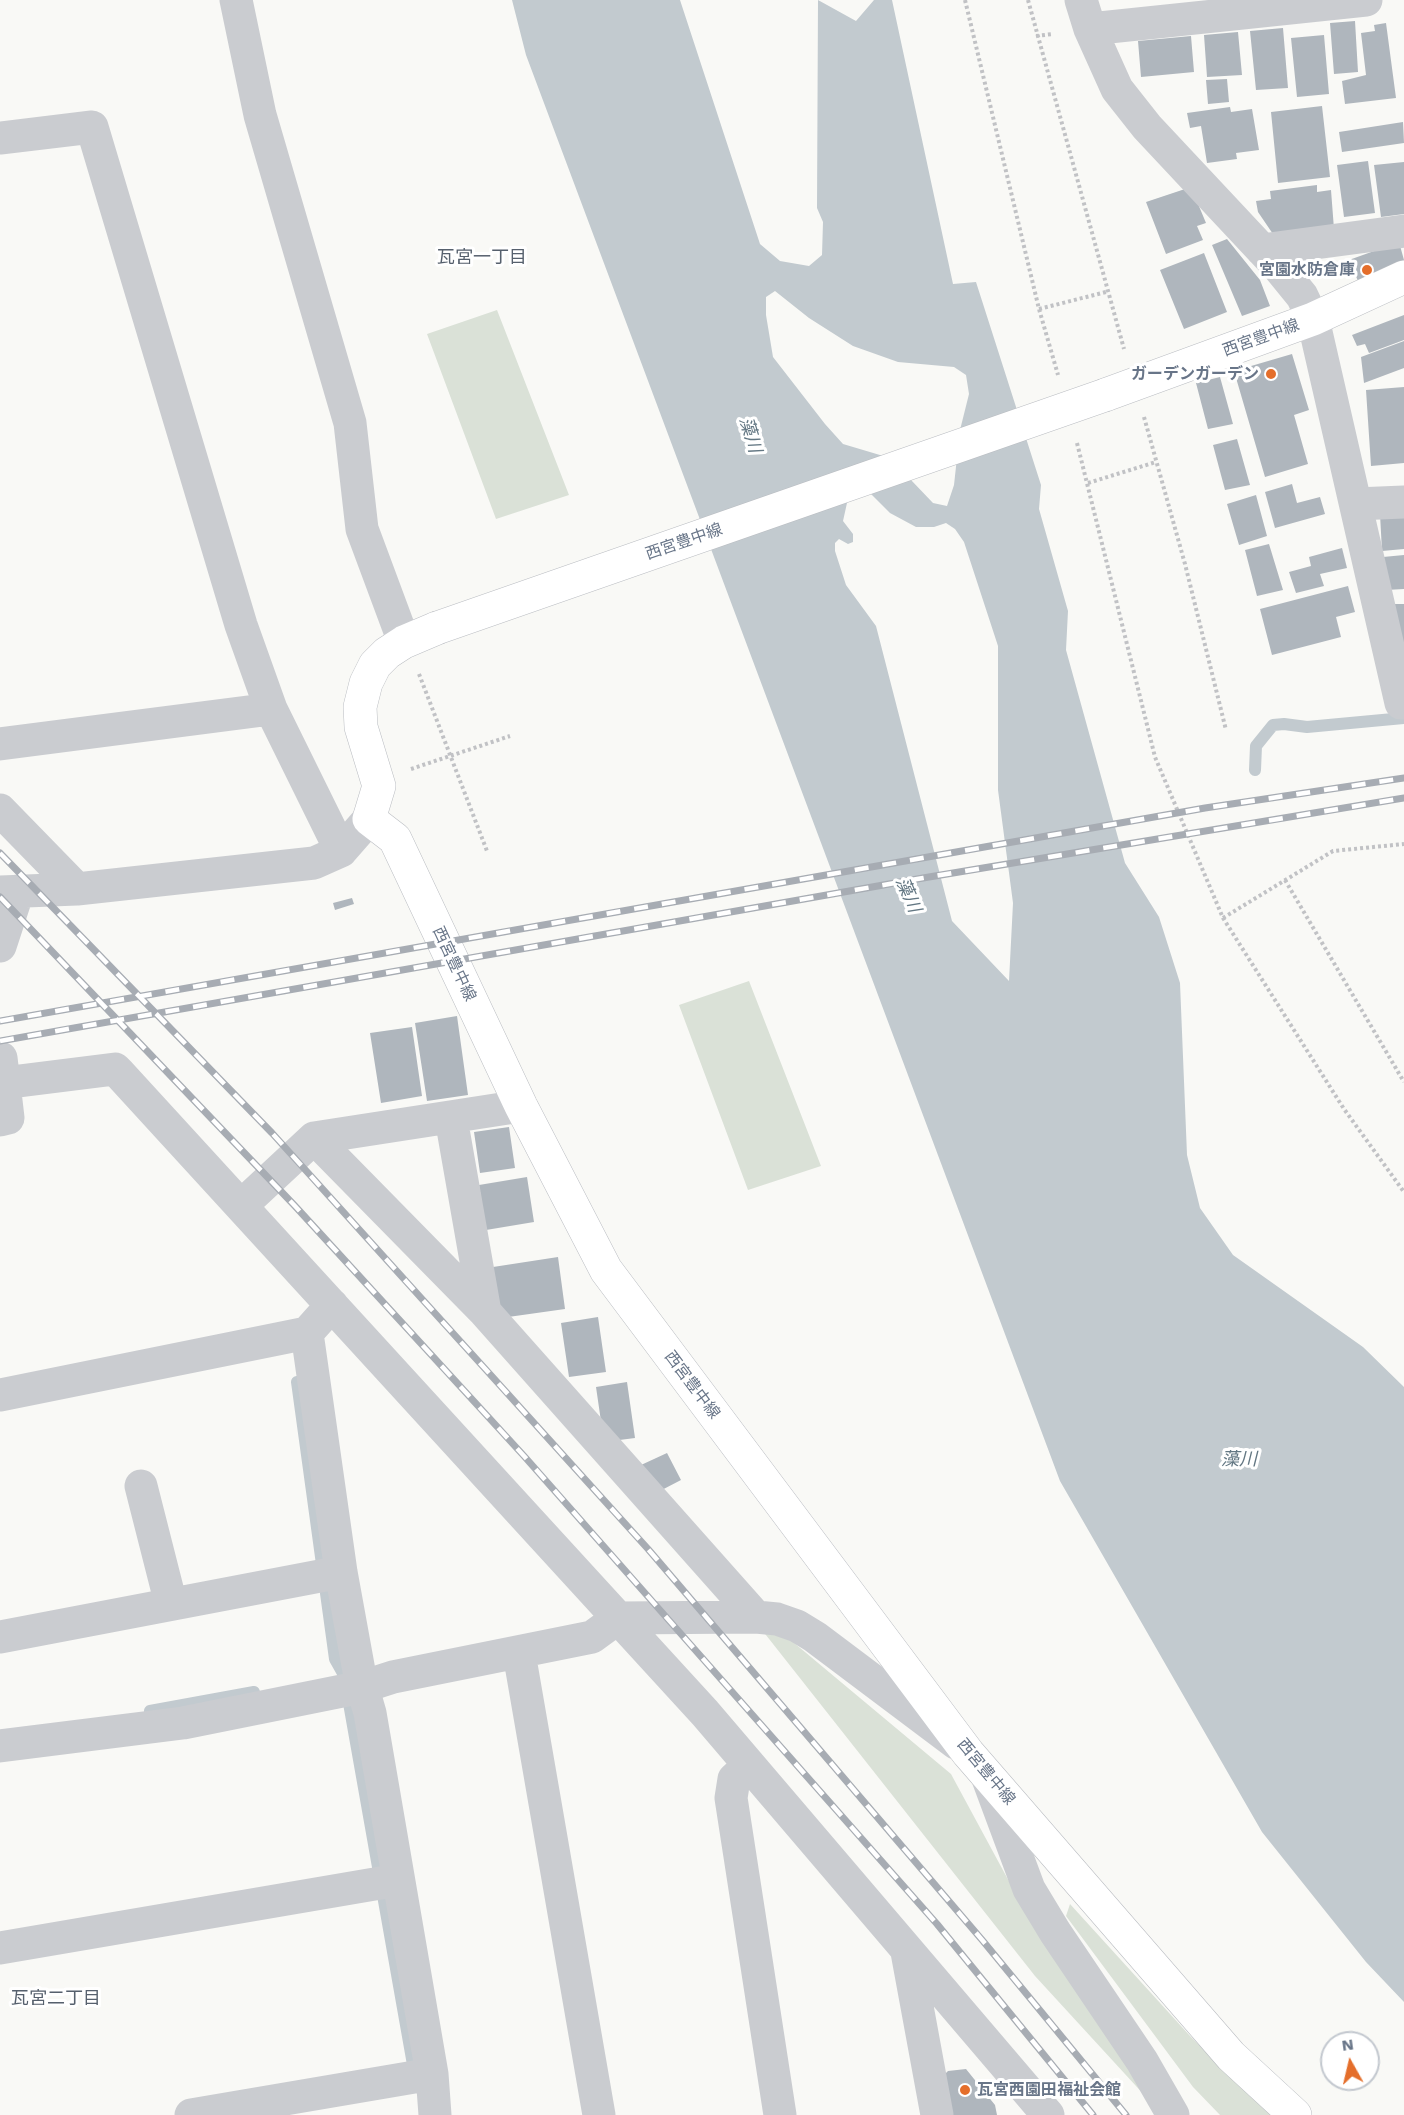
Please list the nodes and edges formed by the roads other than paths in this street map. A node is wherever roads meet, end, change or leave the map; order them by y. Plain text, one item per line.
1 (237, 0) edge
2 (1366, 0) edge
3 (1272, 5) edge
4 (1085, 15) edge
5 (0, 138) edge
6 (1404, 231) edge
7 (1262, 250) junction
8 (1404, 278) edge
9 (1313, 319) junction
10 (1404, 502) edge
11 (1356, 504) junction
12 (411, 660) junction
13 (1404, 703) edge
14 (271, 709) junction
15 (0, 744) edge
16 (0, 810) edge
17 (369, 819) junction
18 (341, 851) junction
19 (77, 889) junction
20 (9, 891) edge
21 (0, 946) edge
22 (2, 1070) edge
23 (521, 1106) junction
24 (451, 1118) junction
25 (0, 1120) edge
26 (314, 1138) junction
27 (241, 1206) junction
28 (332, 1305) junction
29 (485, 1312) junction
30 (307, 1333) junction
31 (0, 1395) edge
32 (141, 1486) dead end
33 (340, 1572) junction
34 (171, 1604) junction
35 (756, 1617) junction
36 (618, 1618) junction
37 (0, 1637) edge
38 (519, 1653) junction
39 (362, 1687) junction
40 (0, 1746) edge
41 (977, 1764) junction
42 (749, 1765) junction
43 (398, 1880) junction
44 (0, 1948) edge
45 (907, 1949) junction
46 (432, 2074) junction
47 (191, 2115) edge
48 (435, 2115) edge
49 (599, 2115) edge
50 (780, 2115) edge
51 (937, 2115) edge
52 (1048, 2115) edge
53 (1173, 2115) edge
54 (1295, 2115) edge

1 - 12 street
2 - 3 street
3 - 4 street
4 - 7 street
5 - 14 street
6 - 7 street
7 - 9 street
8 - 9 main road, 西宮豊中線
9 - 11 street
9 - 12 main road, 西宮豊中線, bridge
10 - 11 street
11 - 13 street
12 - 17 main road, 西宮豊中線
14 - 15 street
14 - 18 street
16 - 19 street
17 - 18 street
17 - 23 main road, 西宮豊中線
18 - 19 street
19 - 20 street
20 - 21 street
22 - 25 street
22 - 27 street
23 - 24 street
23 - 41 main road, 西宮豊中線
24 - 26 street
24 - 29 street
26 - 27 street
26 - 29 street
27 - 28 street
28 - 30 street
28 - 36 street
29 - 35 street
30 - 31 street
30 - 33 street
32 - 34 street
33 - 34 street
33 - 39 street
34 - 37 street
35 - 36 street
35 - 41 street
36 - 38 street
36 - 42 street
38 - 39 street
38 - 49 street
39 - 40 street
39 - 43 street
41 - 53 street
41 - 54 main road, 西宮豊中線
42 - 45 street
42 - 50 street
43 - 44 street
43 - 46 street
45 - 51 street
45 - 52 street
46 - 47 street
46 - 48 street

